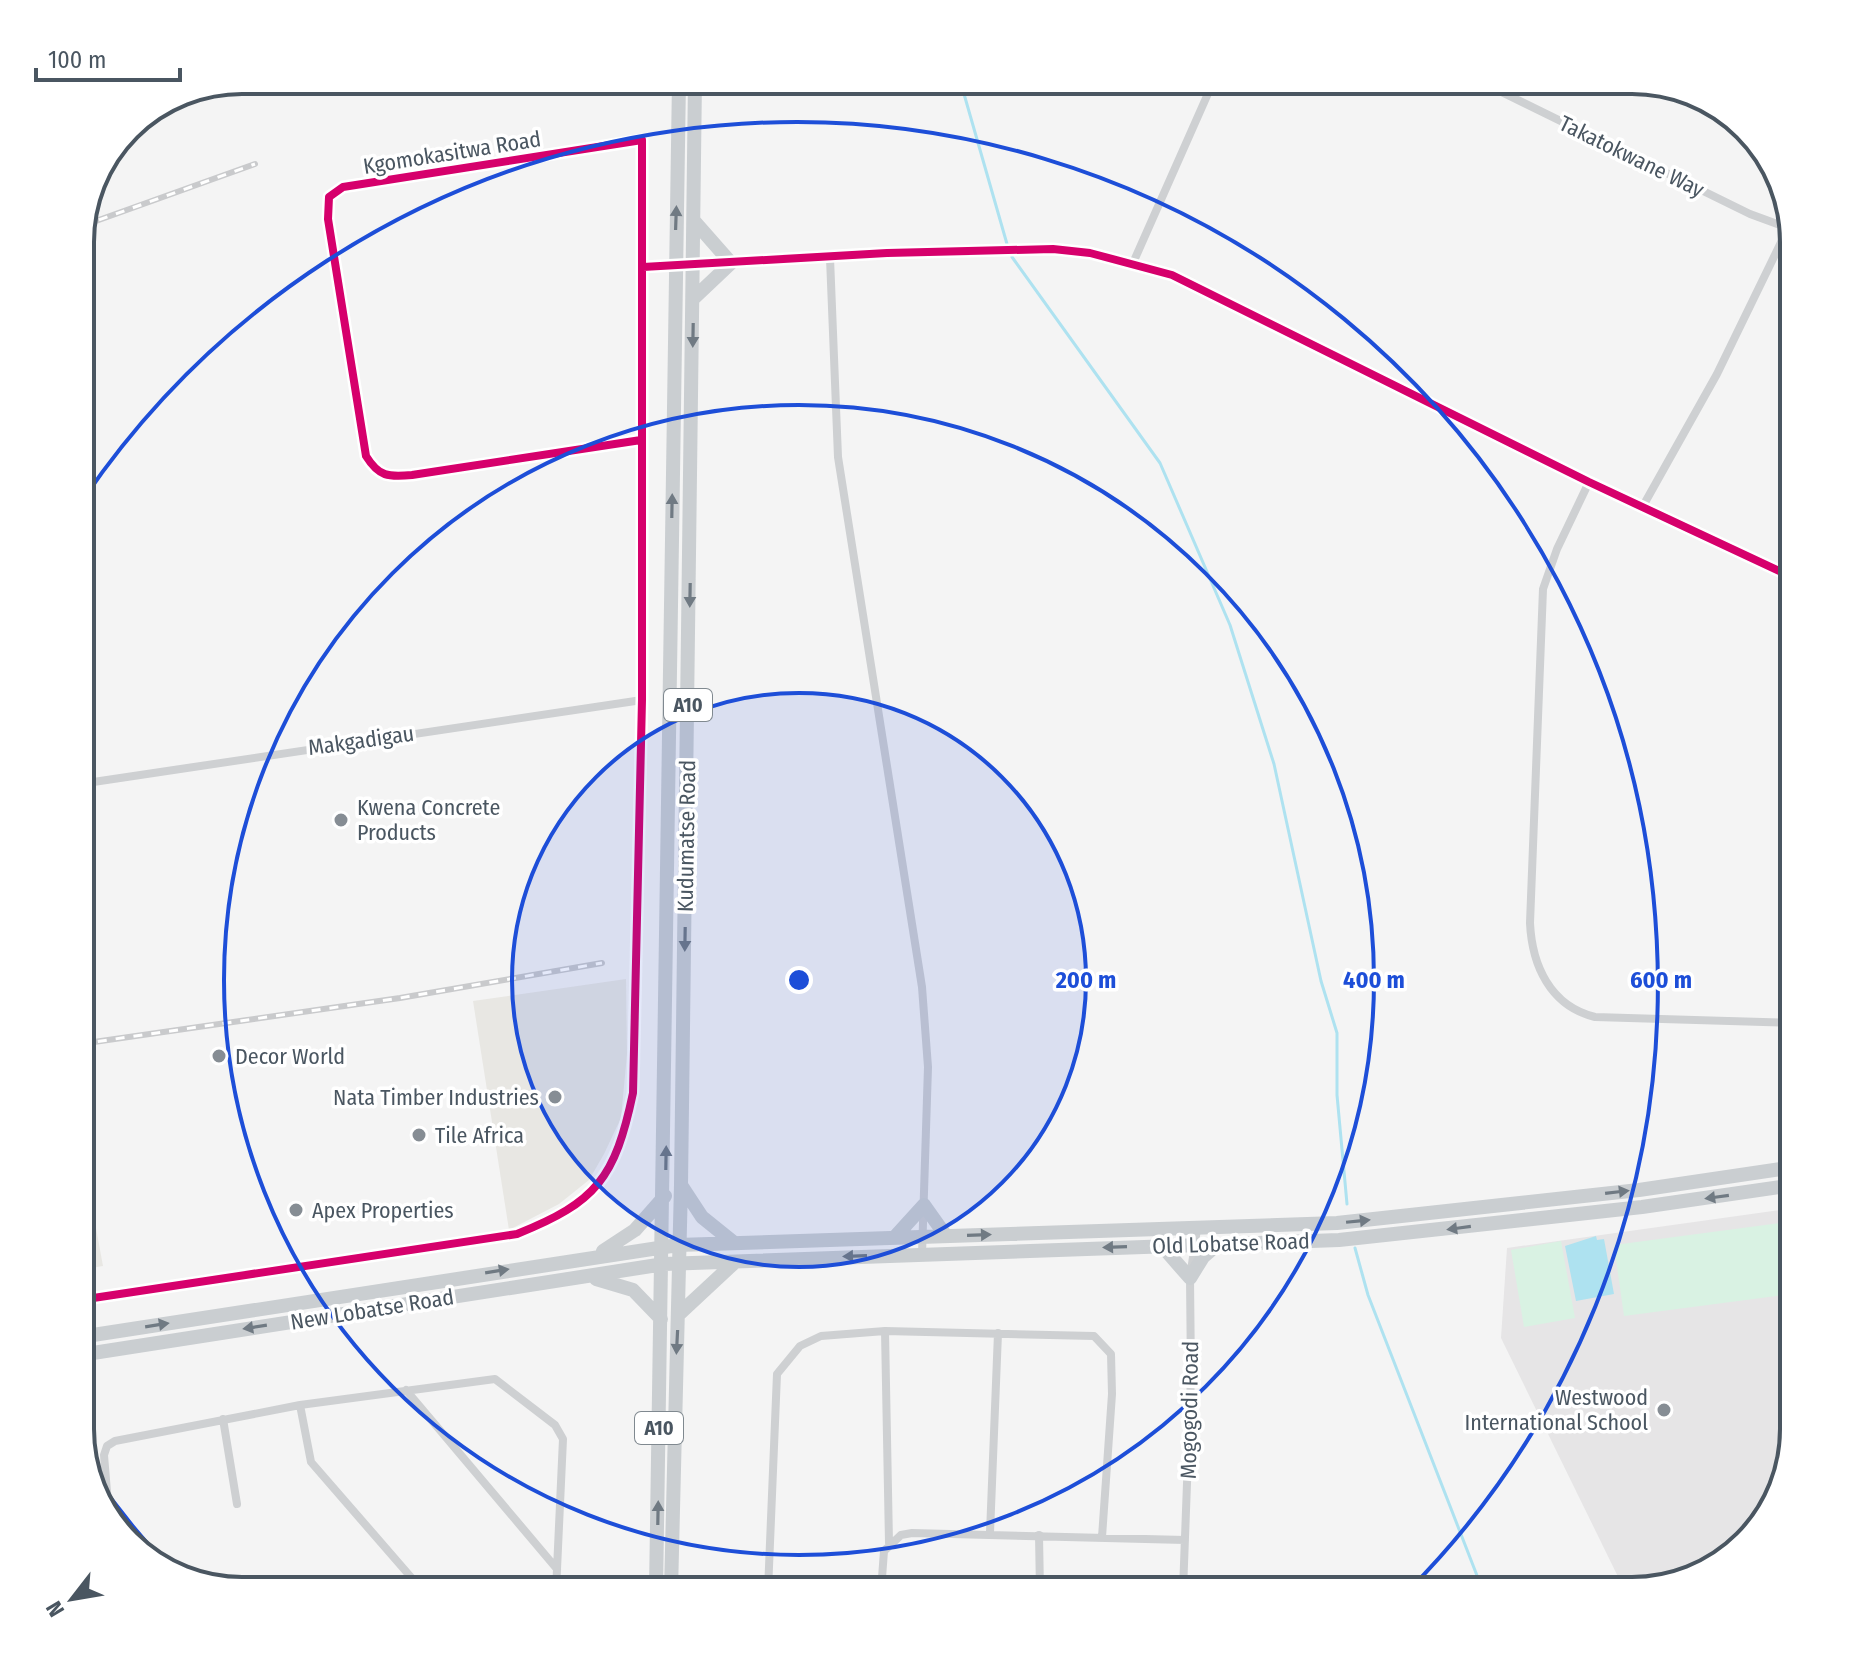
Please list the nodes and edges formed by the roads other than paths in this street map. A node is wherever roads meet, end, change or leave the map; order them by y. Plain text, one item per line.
1 (679, 94) edge
2 (695, 94) edge
3 (1208, 94) edge
4 (1506, 94) edge
5 (695, 222) junction
6 (1779, 225) edge
7 (1780, 249) edge
8 (830, 258) junction
9 (731, 263) junction
10 (1133, 263) junction
11 (694, 265) junction
12 (674, 266) junction
13 (643, 267) junction
14 (694, 298) junction
15 (641, 440) junction
16 (1589, 482) junction
17 (1643, 506) junction
18 (1780, 571) edge
19 (642, 700) junction
20 (94, 782) edge
21 (1780, 1023) edge
22 (1780, 1169) edge
23 (681, 1185) junction
24 (1780, 1187) edge
25 (665, 1196) junction
26 (924, 1205) junction
27 (1197, 1229) junction
28 (946, 1236) junction
29 (923, 1237) junction
30 (894, 1238) junction
31 (733, 1242) junction
32 (1218, 1244) junction
33 (1196, 1245) junction
34 (671, 1246) junction
35 (1162, 1246) junction
36 (922, 1254) junction
37 (596, 1255) junction
38 (735, 1261) junction
39 (672, 1264) junction
40 (587, 1277) junction
41 (1190, 1278) junction
42 (94, 1298) edge
43 (678, 1315) junction
44 (661, 1319) junction
45 (885, 1331) junction
46 (998, 1333) junction
47 (94, 1335) edge
48 (94, 1353) edge
49 (406, 1390) junction
50 (300, 1405) junction
51 (223, 1419) junction
52 (107, 1488) edge
53 (237, 1504) dead end
54 (990, 1533) junction
55 (1039, 1535) junction
56 (1102, 1537) junction
57 (1185, 1540) junction
58 (889, 1543) junction
59 (557, 1569) junction
60 (411, 1577) edge
61 (557, 1577) edge
62 (656, 1577) edge
63 (671, 1577) edge
64 (769, 1577) edge
65 (881, 1577) edge
66 (1040, 1577) edge
67 (1184, 1577) edge

12 -> 1 main road, Kudumatse Road / A10
2 - 5 main road, Kudumatse Road / A10
3 - 10 street
4 - 6 street, Takatokwane Way
5 - 9 main road
5 - 11 main road, Kudumatse Road / A10
7 - 17 street
8 - 9 street
8 - 10 street
8 - 26 street
9 - 11 street
9 - 14 main road
10 - 16 street
11 - 12 street
11 - 14 main road, Kudumatse Road / A10
12 - 13 street
25 -> 12 main road, Kudumatse Road / A10
13 - 15 street, Kgomokasitwa Road
13 - 15 street, Kgomokasitwa Road
14 -> 23 main road, Kudumatse Road / A10
15 - 19 street
16 - 17 street
16 - 21 street
17 - 18 street
19 - 20 street, Makgadigau
19 - 42 street
27 -> 22 main road, Old Lobatse Road
23 - 31 main road
23 - 34 main road, Kudumatse Road / A10
24 -> 32 main road, Old Lobatse Road
25 - 34 main road, Kudumatse Road / A10
25 - 37 main road
26 - 28 main road
26 - 29 street
26 - 30 main road
28 -> 27 main road, Old Lobatse Road
27 - 33 street, Mogogodi Road
28 - 29 main road, Old Lobatse Road
29 - 30 main road, Old Lobatse Road
29 - 36 street
30 - 31 main road, Old Lobatse Road
31 - 34 main road, Old Lobatse Road
32 - 33 main road, Old Lobatse Road
32 - 41 main road
33 - 35 main road, Old Lobatse Road
33 - 41 street, Mogogodi Road
34 - 37 main road, Old Lobatse Road
34 - 39 main road, Kudumatse Road / A10
35 -> 36 main road, Old Lobatse Road
35 - 41 main road
36 -> 38 main road, Old Lobatse Road
47 -> 37 main road, Old Lobatse Road
38 - 39 main road, Old Lobatse Road
38 - 43 main road
39 - 40 main road, New Lobatse Road
39 - 43 main road, Kudumatse Road / A10
39 - 44 main road, Kudumatse Road / A10
40 - 44 main road
40 -> 48 main road, New Lobatse Road
41 - 57 street, Mogogodi Road
43 -> 63 main road, Kudumatse Road / A10
62 -> 44 main road, Kudumatse Road / A10
45 - 46 street
45 - 58 street
45 - 64 street
46 - 54 street
46 - 56 street
49 - 50 street
49 - 59 street
49 - 59 street
50 - 51 street
50 - 60 street
51 - 52 street
51 - 53 street
54 - 55 street
54 - 58 street
55 - 56 street
55 - 66 street
56 - 57 street
57 - 67 street, Mogogodi Road
58 - 65 street
59 - 61 street

